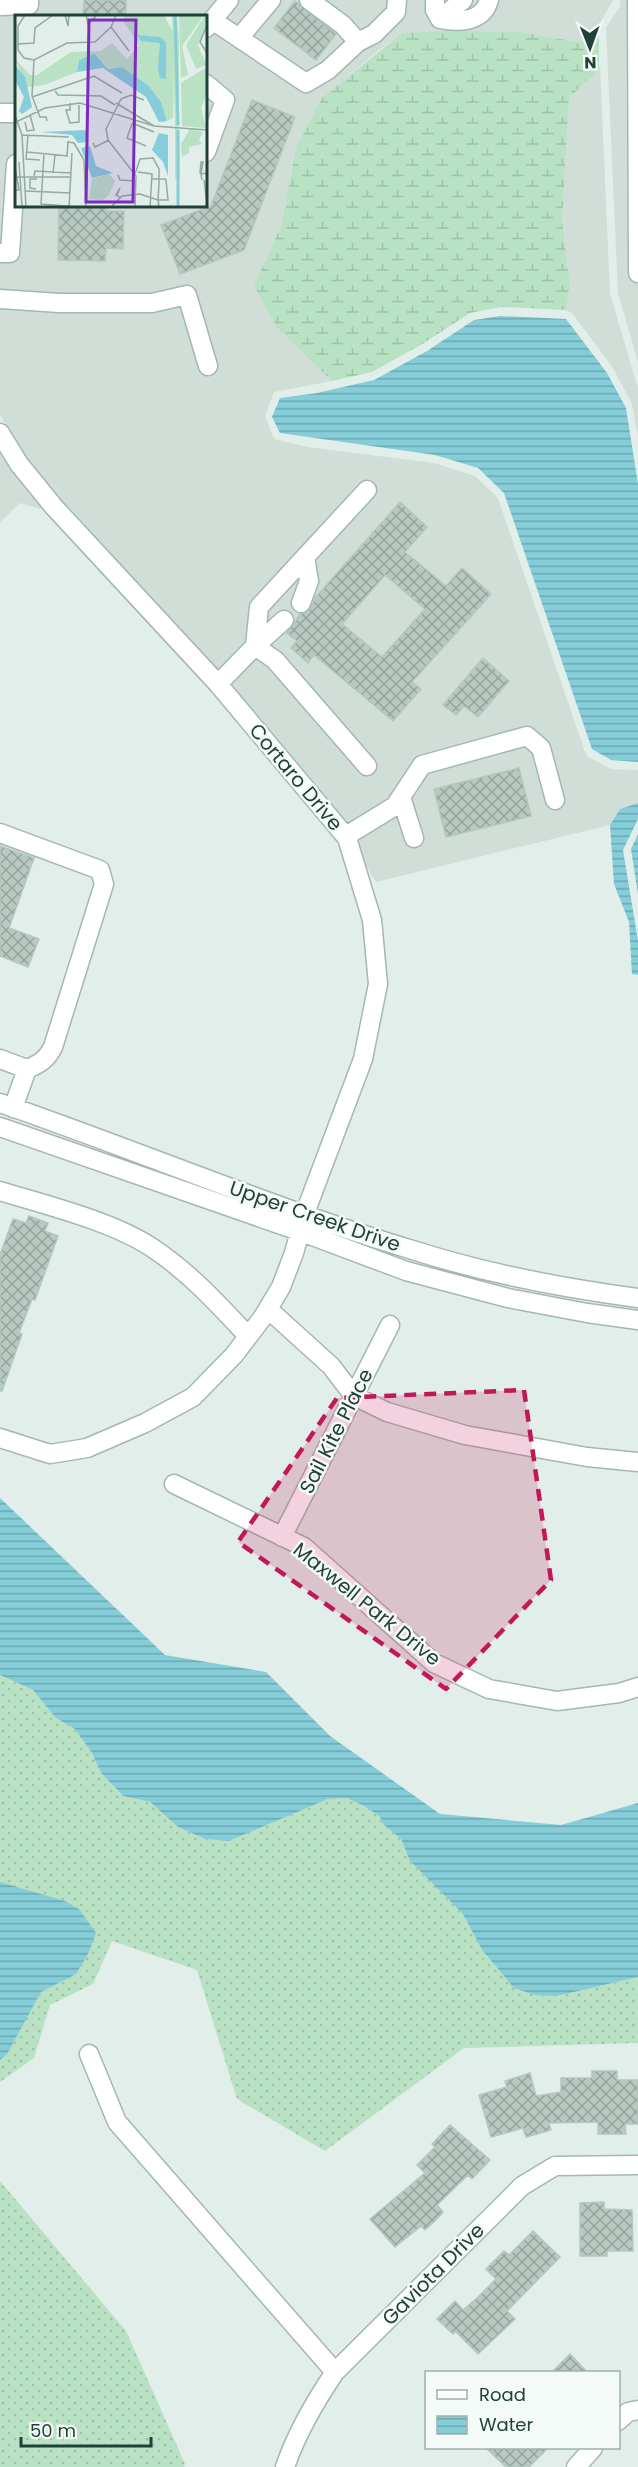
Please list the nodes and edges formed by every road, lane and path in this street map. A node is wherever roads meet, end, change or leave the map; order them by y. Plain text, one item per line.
1 (229, 0) edge
2 (271, 0) edge
3 (309, 0) edge
4 (397, 0) edge
5 (435, 0) edge
6 (463, 0) edge
7 (489, 0) edge
8 (637, 0) edge
9 (0, 6) edge
10 (29, 7) edge
11 (440, 19) junction
12 (209, 24) edge
13 (239, 38) junction
14 (358, 42) junction
15 (209, 94) edge
16 (207, 149) edge
17 (15, 179) edge
18 (0, 253) edge
19 (638, 273) edge
20 (0, 299) edge
21 (208, 366) dead end
22 (0, 433) edge
23 (367, 490) dead end
24 (305, 557) junction
25 (301, 603) dead end
26 (284, 621) dead end
27 (255, 646) junction
28 (218, 684) junction
29 (367, 766) dead end
30 (401, 797) junction
31 (555, 800) dead end
32 (0, 833) edge
33 (346, 836) junction
34 (414, 838) dead end
35 (0, 1059) edge
36 (27, 1069) junction
37 (7, 1105) edge
38 (0, 1127) edge
39 (0, 1191) edge
40 (305, 1214) junction
41 (299, 1231) junction
42 (638, 1298) edge
43 (268, 1309) junction
44 (638, 1320) edge
45 (390, 1325) dead end
46 (248, 1336) junction
47 (354, 1396) junction
48 (0, 1438) edge
49 (638, 1462) edge
50 (174, 1484) dead end
51 (282, 1537) junction
52 (638, 1687) edge
53 (89, 2054) dead end
54 (638, 2165) edge
55 (335, 2372) junction
56 (638, 2410) edge
57 (620, 2419) edge
58 (592, 2449) edge
59 (285, 2467) edge
60 (576, 2467) edge

1 - 12 street
2 - 13 street
3 - 14 street
4 - 14 street
5 - 11 street
6 - 11 street
7 - 11 street
8 - 19 street
9 - 10 street
12 - 13 street
13 - 14 street
15 - 16 street
17 - 18 street
20 - 21 street
22 - 28 street, Cortaro Drive
23 - 24 street
24 - 25 street
24 - 27 street
26 - 27 street
27 - 28 street
27 - 29 street
28 - 33 street, Cortaro Drive
30 - 31 street
30 - 33 street
30 - 34 street
32 - 36 street
33 - 40 street, Cortaro Drive
35 - 36 street
36 - 37 street
37 - 40 street, Upper Creek Drive
38 - 41 street, Upper Creek Drive
39 - 46 street
40 - 41 street, Cortaro Drive
40 - 42 street, Upper Creek Drive
41 - 43 street, Cortaro Drive
41 - 44 street, Upper Creek Drive
43 - 46 street, Cortaro Drive
43 - 47 street
45 - 47 street, Sail Kite Place
46 - 48 street, Cortaro Drive
47 - 49 street
47 - 51 street, Sail Kite Place
50 - 51 street, Maxwell Park Drive
51 - 52 street, Maxwell Park Drive
53 - 55 street
54 - 55 street, Gaviota Drive
55 - 59 street, Gaviota Drive
56 - 57 street
58 - 60 street

